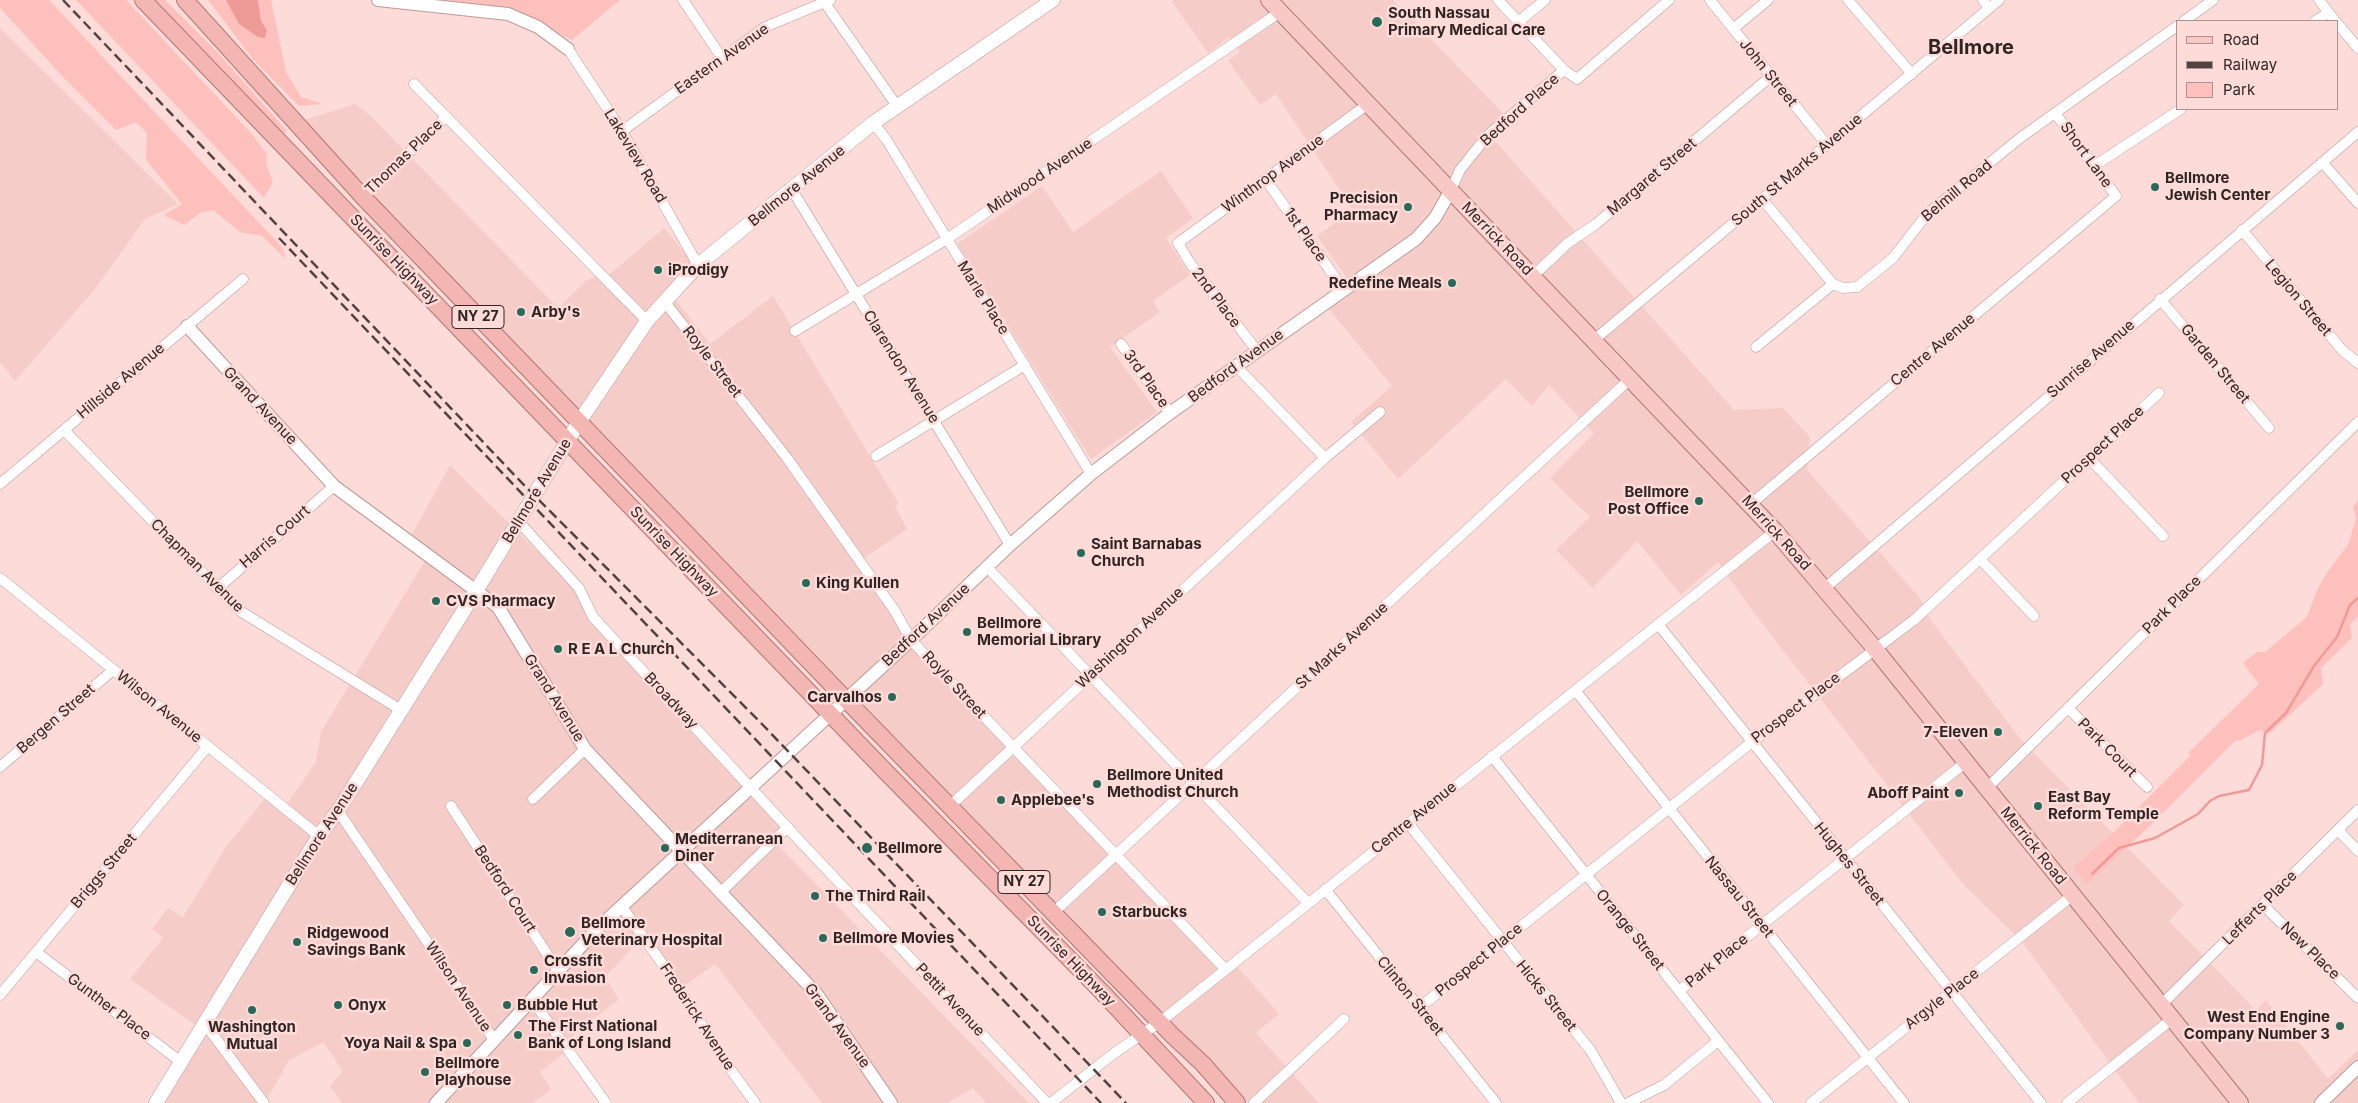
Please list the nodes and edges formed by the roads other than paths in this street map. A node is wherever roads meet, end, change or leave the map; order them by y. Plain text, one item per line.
1 (144, 0) edge
2 (172, 0) edge
3 (184, 0) edge
4 (378, 0) edge
5 (684, 0) edge
6 (1053, 0) edge
7 (1498, 0) edge
8 (1545, 0) edge
9 (1669, 0) edge
10 (1710, 0) edge
11 (1768, 0) edge
12 (1848, 0) edge
13 (1982, 0) edge
14 (2000, 0) edge
15 (2213, 0) edge
16 (2319, 0) edge
17 (827, 2) edge
18 (1275, 6) edge
19 (1989, 8) junction
20 (2328, 13) junction
21 (202, 20) junction
22 (2185, 20) edge
23 (2317, 20) edge
24 (2334, 20) edge
25 (1518, 22) junction
26 (2338, 24) edge
27 (2176, 27) edge
28 (1733, 29) junction
29 (2358, 48) edge
30 (568, 49) joint
31 (722, 58) junction
32 (1564, 70) junction
33 (1912, 74) junction
34 (1770, 76) junction
35 (414, 84) dead end
36 (1368, 104) junction
37 (897, 106) junction
38 (2179, 110) edge
39 (2056, 113) junction
40 (446, 117) junction
41 (873, 123) junction
42 (622, 131) junction
43 (2358, 132) edge
44 (1827, 144) junction
45 (2322, 162) junction
46 (2094, 166) junction
47 (344, 178) junction
48 (1266, 180) junction
49 (792, 190) junction
50 (1451, 190) junction
51 (328, 192) junction
52 (2116, 196) joint
53 (363, 197) junction
54 (1762, 200) junction
55 (2358, 204) edge
56 (2242, 230) junction
57 (947, 239) junction
58 (1178, 243) joint
59 (698, 265) junction
60 (1533, 276) junction
61 (243, 279) dead end
62 (1833, 284) junction
63 (1344, 290) junction
64 (856, 294) junction
65 (2160, 299) junction
66 (664, 301) junction
67 (647, 321) junction
68 (186, 326) junction
69 (795, 331) dead end
70 (1594, 340) junction
71 (1121, 344) dead end
72 (1756, 348) dead end
73 (1257, 351) junction
74 (2358, 363) edge
75 (1025, 365) junction
76 (1236, 366) junction
77 (1631, 378) junction
78 (2159, 393) dead end
79 (1380, 412) dead end
80 (1170, 413) junction
81 (934, 421) junction
82 (579, 422) junction
83 (2358, 422) edge
84 (2269, 428) dead end
85 (64, 430) junction
86 (568, 440) junction
87 (876, 456) dead end
88 (1324, 458) junction
89 (2089, 458) junction
90 (1091, 474) junction
91 (0, 484) edge
92 (334, 486) junction
93 (1751, 504) junction
94 (518, 522) junction
95 (1775, 531) junction
96 (2162, 536) dead end
97 (1010, 545) junction
98 (1980, 559) junction
99 (987, 567) junction
100 (0, 578) edge
101 (1825, 588) junction
102 (217, 589) junction
103 (476, 591) junction
104 (2034, 616) dead end
105 (1658, 624) junction
106 (911, 640) junction
107 (1874, 648) junction
108 (113, 670) junction
109 (1091, 676) junction
110 (1575, 690) junction
111 (846, 699) junction
112 (2068, 708) junction
113 (401, 710) junction
114 (830, 714) junction
115 (1752, 742) junction
116 (208, 746) junction
117 (1013, 748) junction
118 (585, 749) junction
119 (1492, 756) junction
120 (1966, 762) junction
121 (0, 767) edge
122 (1194, 784) junction
123 (750, 787) junction
124 (2147, 787) dead end
125 (1987, 788) junction
126 (534, 799) dead end
127 (451, 806) dead end
128 (950, 806) junction
129 (1669, 808) junction
130 (2358, 810) edge
131 (338, 811) junction
132 (1408, 823) junction
133 (788, 827) junction
134 (2338, 830) junction
135 (319, 836) junction
136 (682, 850) junction
137 (2358, 851) edge
138 (1116, 856) junction
139 (1845, 858) junction
140 (1586, 874) junction
141 (1325, 889) junction
142 (721, 892) junction
143 (2073, 895) junction
144 (1307, 902) junction
145 (2262, 904) junction
146 (622, 906) junction
147 (1054, 912) junction
148 (1762, 925) junction
149 (1502, 941) junction
150 (36, 952) junction
151 (1224, 969) junction
152 (558, 971) junction
153 (1679, 991) junction
154 (1951, 992) junction
155 (0, 995) edge
156 (2358, 998) edge
157 (532, 1000) junction
158 (2161, 1005) junction
159 (1420, 1008) junction
160 (2172, 1019) junction
161 (1344, 1020) dead end
162 (1160, 1022) junction
163 (205, 1024) junction
164 (1142, 1034) junction
165 (494, 1040) junction
166 (1718, 1041) junction
167 (1868, 1058) junction
168 (181, 1062) junction
169 (2358, 1067) edge
170 (443, 1100) edge
171 (156, 1103) edge
172 (264, 1103) edge
173 (606, 1103) edge
174 (755, 1103) edge
175 (891, 1103) edge
176 (1049, 1103) edge
177 (1206, 1103) edge
178 (1237, 1103) edge
179 (1254, 1103) edge
180 (1496, 1103) edge
181 (1621, 1103) edge
182 (1628, 1103) edge
183 (1768, 1103) edge
184 (1811, 1103) edge
185 (1904, 1103) edge
186 (2041, 1103) edge
187 (2067, 1103) edge
188 (2240, 1103) edge
189 (2321, 1103) edge

1 - 51 highway, Sunrise Highway / NY 27
2 - 21 highway
3 - 21 highway, Sunrise Highway / NY 27
4 - 30 street
5 - 31 street
6 - 37 main road, Bellmore Avenue
7 - 25 street
8 - 25 street
9 - 32 street, Bedford Place
10 - 28 street, John Street
11 - 28 street
12 - 33 street
13 - 19 street
14 - 19 street, South St Marks Avenue
15 - 22 street
16 - 20 street
17 - 31 street, Eastern Avenue
17 - 37 street
18 - 36 main road, Merrick Road
18 - 57 street, Midwood Avenue
19 - 33 street, South St Marks Avenue
20 - 23 street
20 - 24 street
21 - 47 highway, Sunrise Highway / NY 27
25 - 32 street
26 - 29 street
27 - 39 street, Belmill Road
28 - 34 street, John Street
30 - 42 street, Lakeview Road
31 - 42 street, Eastern Avenue
32 - 50 street, Bedford Place
33 - 44 street, South St Marks Avenue
34 - 44 street, John Street
34 - 60 street, Margaret Street
35 - 40 street
36 - 48 street, Winthrop Avenue
36 - 50 main road, Merrick Road
37 - 41 main road, Bellmore Avenue
38 - 46 street
39 - 46 street, Short Lane
39 - 62 street, Belmill Road
40 - 53 street, Thomas Place
40 - 67 street
41 - 49 main road, Bellmore Avenue
41 - 57 street, Marle Place
42 - 59 street, Lakeview Road
43 - 45 street, Sunrise Avenue
44 - 54 street, South St Marks Avenue
45 - 55 street
45 - 56 street, Sunrise Avenue
46 - 52 street, Short Lane
47 - 51 street
47 - 53 highway, Sunrise Highway / NY 27
48 - 58 street, Winthrop Avenue
48 - 63 street, 1st Place
49 - 59 main road, Bellmore Avenue
49 - 64 street, Clarendon Avenue
50 - 60 main road, Merrick Road
50 - 63 street, Bedford Avenue
51 - 86 highway, Sunrise Highway / NY 27
52 - 93 street, Centre Avenue
53 - 82 highway, Sunrise Highway / NY 27
54 - 62 street
54 - 70 street, South St Marks Avenue
56 - 65 street, Sunrise Avenue
56 - 74 street, Legion Street
57 - 64 street, Midwood Avenue
57 - 75 street, Marle Place
58 - 73 street, 2nd Place
59 - 66 main road, Bellmore Avenue
60 - 70 main road, Merrick Road
61 - 68 street, Hillside Avenue
62 - 72 street
63 - 73 street, Bedford Avenue
64 - 69 street, Midwood Avenue
64 - 81 street, Clarendon Avenue
65 - 84 street, Garden Street
65 - 101 street, Sunrise Avenue
66 - 67 main road, Bellmore Avenue
66 - 106 street, Royle Street
67 - 82 main road, Bellmore Avenue
68 - 85 street, Hillside Avenue
68 - 92 street, Grand Avenue
70 - 77 main road, Merrick Road
71 - 80 street, 3rd Place
73 - 76 street, Bedford Avenue
75 - 81 street
75 - 90 street, Marle Place
76 - 80 street, Bedford Avenue
76 - 88 street
77 - 93 main road, Merrick Road
77 - 122 street, St Marks Avenue
78 - 89 street, Prospect Place
79 - 88 street, Washington Avenue
80 - 90 street, Bedford Avenue
81 - 87 street
81 - 97 street, Clarendon Avenue
82 - 86 main road, Bellmore Avenue
82 - 111 highway, Sunrise Highway / NY 27
83 - 112 street, Park Place
85 - 91 street, Hillside Avenue
85 - 102 street, Chapman Avenue
86 - 94 main road, Bellmore Avenue
86 - 114 highway, Sunrise Highway / NY 27
88 - 109 street, Washington Avenue
89 - 96 street
89 - 98 street, Prospect Place
90 - 97 street, Bedford Avenue
92 - 102 street, Harris Court
92 - 103 street, Grand Avenue
93 - 95 main road, Merrick Road
94 - 103 main road, Bellmore Avenue
94 - 123 street, Broadway
95 - 101 main road, Merrick Road
95 - 105 street, Centre Avenue
97 - 99 street, Bedford Avenue
98 - 104 street
98 - 107 street, Prospect Place
99 - 106 street, Bedford Avenue
99 - 109 street
100 - 108 street, Wilson Avenue
101 - 107 main road, Merrick Road
102 - 113 street, Chapman Avenue
103 - 113 main road, Bellmore Avenue
103 - 118 street, Grand Avenue
105 - 110 street, Centre Avenue
105 - 115 street, Hughes Street
106 - 111 street, Bedford Avenue
106 - 117 street, Royle Street
107 - 115 street, Prospect Place
107 - 120 main road, Merrick Road
108 - 116 street, Wilson Avenue
108 - 121 street, Bergen Street
109 - 117 street, Washington Avenue
109 - 122 street
110 - 119 street, Centre Avenue
110 - 129 street, Nassau Street
111 - 114 street, Bedford Avenue
111 - 128 highway, Sunrise Highway / NY 27
112 - 124 street, Park Court
112 - 125 street, Park Place
113 - 131 main road, Bellmore Avenue
114 - 123 street, Bedford Avenue
114 - 164 highway, Sunrise Highway / NY 27
115 - 129 street, Prospect Place
115 - 139 street, Hughes Street
116 - 135 street, Wilson Avenue
116 - 150 street, Briggs Street
117 - 128 street, Washington Avenue
117 - 138 street, Royle Street
118 - 126 street
118 - 136 street, Grand Avenue
119 - 132 street, Centre Avenue
119 - 140 street, Orange Street
120 - 125 main road, Merrick Road
120 - 139 street, Park Place
122 - 138 street, St Marks Avenue
122 - 144 street
123 - 133 street, Pettit Avenue
123 - 136 street, Bedford Avenue
125 - 143 main road, Merrick Road
127 - 152 street, Bedford Court
128 - 147 highway, Sunrise Highway / NY 27
129 - 140 street, Prospect Place
129 - 148 street, Nassau Street
130 - 134 street, Lefferts Place
131 - 135 main road, Bellmore Avenue
131 - 165 street, Wilson Avenue
132 - 141 street, Centre Avenue
132 - 149 street, Hicks Street
133 - 142 street
133 - 176 street, Pettit Avenue
134 - 137 street
134 - 145 street, Lefferts Place
135 - 163 main road, Bellmore Avenue
136 - 142 street, Grand Avenue
136 - 146 street, Bedford Avenue
138 - 147 street, St Marks Avenue
138 - 151 street, Royle Street
139 - 148 street, Park Place
139 - 154 street, Hughes Street
140 - 149 street, Prospect Place
140 - 153 street, Orange Street
141 - 144 street, Centre Avenue
141 - 159 street, Clinton Street
142 - 175 street, Grand Avenue
143 - 154 street, Argyle Place
143 - 158 main road, Merrick Road
144 - 151 street, Centre Avenue
145 - 156 street, New Place
145 - 158 street, Lefferts Place
146 - 152 street, Bedford Avenue
146 - 174 street, Frederick Avenue
147 - 162 highway, Sunrise Highway / NY 27
148 - 153 street, Park Place
148 - 167 street, Nassau Street
149 - 159 street, Prospect Place
149 - 181 street, Hicks Street
150 - 155 street, Briggs Street
150 - 168 street, Gunther Place
151 - 162 street, Centre Avenue
152 - 157 street, Bedford Avenue
153 - 166 street, Orange Street
154 - 167 street, Argyle Place
154 - 186 street, Hughes Street
157 - 165 street, Bedford Avenue
157 - 173 street
158 - 160 main road, Merrick Road
159 - 180 street, Clinton Street
160 - 187 street
160 - 188 main road, Merrick Road
161 - 179 street
162 - 164 street, Centre Avenue
162 - 178 highway, Sunrise Highway / NY 27
163 - 168 main road, Bellmore Avenue
163 - 172 street
164 - 176 street, Centre Avenue
164 - 177 highway, Sunrise Highway / NY 27
165 - 170 street, Bedford Avenue
166 - 182 street
166 - 183 street, Orange Street
167 - 184 street, Argyle Place
167 - 185 street, Nassau Street
168 - 171 main road, Bellmore Avenue
169 - 189 street

